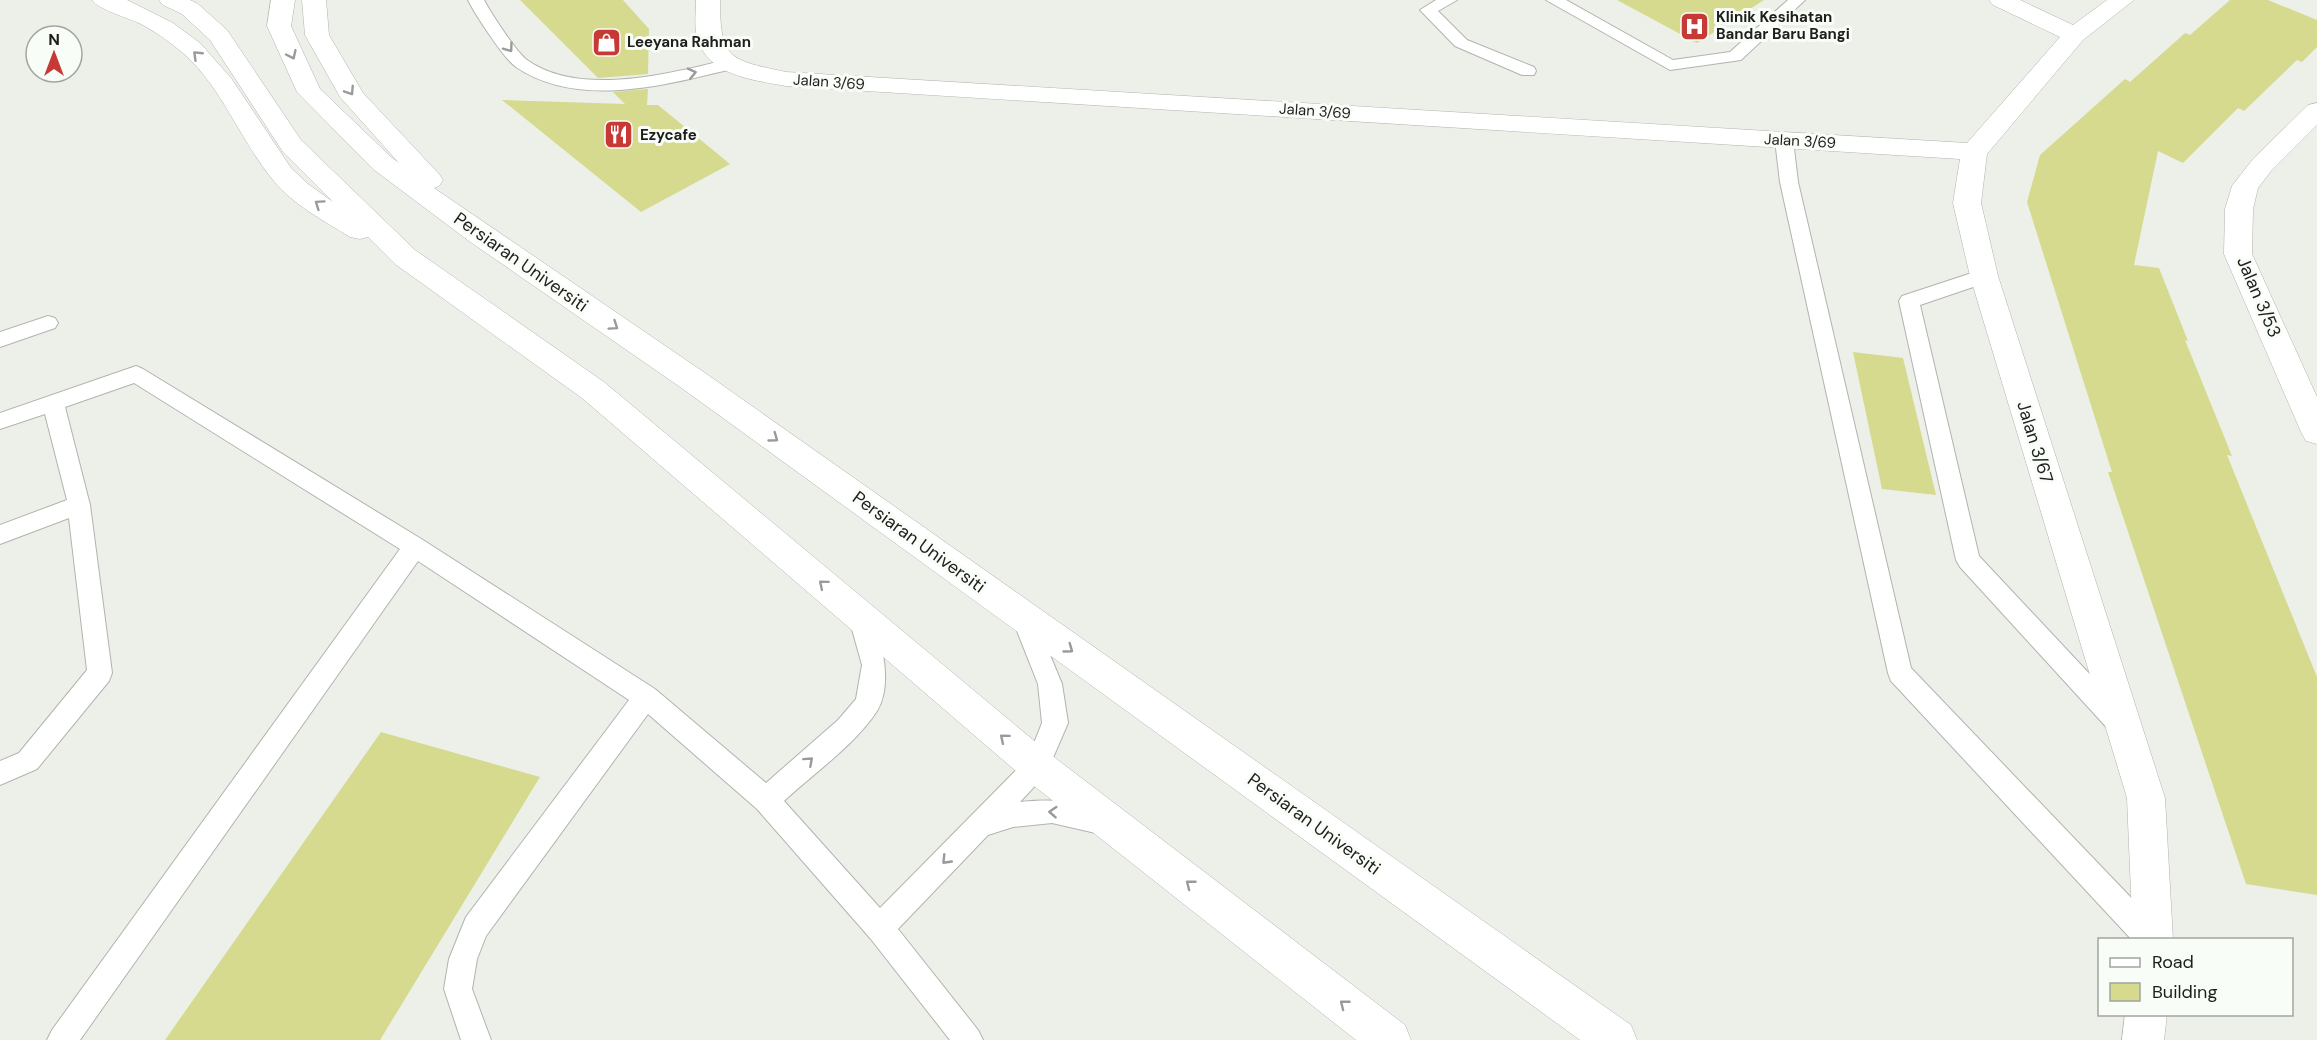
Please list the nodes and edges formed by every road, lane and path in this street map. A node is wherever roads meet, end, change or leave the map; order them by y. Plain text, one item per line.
1 (104, 0) edge
2 (171, 0) edge
3 (283, 0) edge
4 (314, 0) edge
5 (476, 0) edge
6 (708, 0) edge
7 (1449, 0) edge
8 (1554, 0) edge
9 (1797, 0) edge
10 (2001, 0) edge
11 (2122, 0) edge
12 (2075, 35) junction
13 (729, 64) junction
14 (1528, 71) dead end
15 (2317, 111) edge
16 (1784, 140) junction
17 (1974, 152) junction
18 (478, 234) junction
19 (405, 257) junction
20 (1984, 276) junction
21 (48, 324) dead end
22 (0, 340) edge
23 (53, 402) junction
24 (0, 422) edge
25 (2317, 432) edge
26 (79, 505) junction
27 (0, 535) edge
28 (415, 547) junction
29 (860, 615) junction
30 (1023, 616) junction
31 (646, 697) junction
32 (2123, 726) junction
33 (1037, 766) junction
34 (0, 773) edge
35 (766, 800) junction
36 (1111, 823) junction
37 (980, 825) junction
38 (880, 928) junction
39 (2152, 938) edge
40 (2153, 938) edge
41 (2146, 1016) edge
42 (62, 1040) edge
43 (476, 1040) edge
44 (968, 1040) edge
45 (1390, 1040) edge
46 (1616, 1040) edge
47 (2143, 1040) edge

19 -> 1 main road
2 - 19 main road
3 -> 18 main road, Persiaran Universiti
4 -> 18 main road
5 -> 13 lane
6 - 13 main road
7 - 14 lane
8 - 9 lane
10 - 12 main road
11 - 12 main road
12 - 17 main road
13 - 16 main road, Jalan 3/69
15 - 25 main road, Jalan 3/53
16 - 17 main road, Jalan 3/69
16 - 39 lane
17 - 20 main road, Jalan 3/67
18 -> 30 main road, Persiaran Universiti
29 -> 19 main road
20 - 32 main road, Jalan 3/67
20 - 32 lane
21 - 22 lane
23 - 24 lane
23 - 26 lane
23 - 28 lane
26 - 27 lane
26 - 34 lane
28 - 31 lane
28 - 42 lane
33 -> 29 main road
35 -> 29 lane
30 - 33 lane
30 -> 46 main road, Persiaran Universiti
31 - 35 lane
31 - 43 lane
32 - 40 main road, Jalan 3/67
33 - 36 main road
33 - 37 lane
35 - 38 lane
36 -> 37 lane
45 -> 36 main road
37 -> 38 lane
38 - 44 lane
41 - 47 main road

